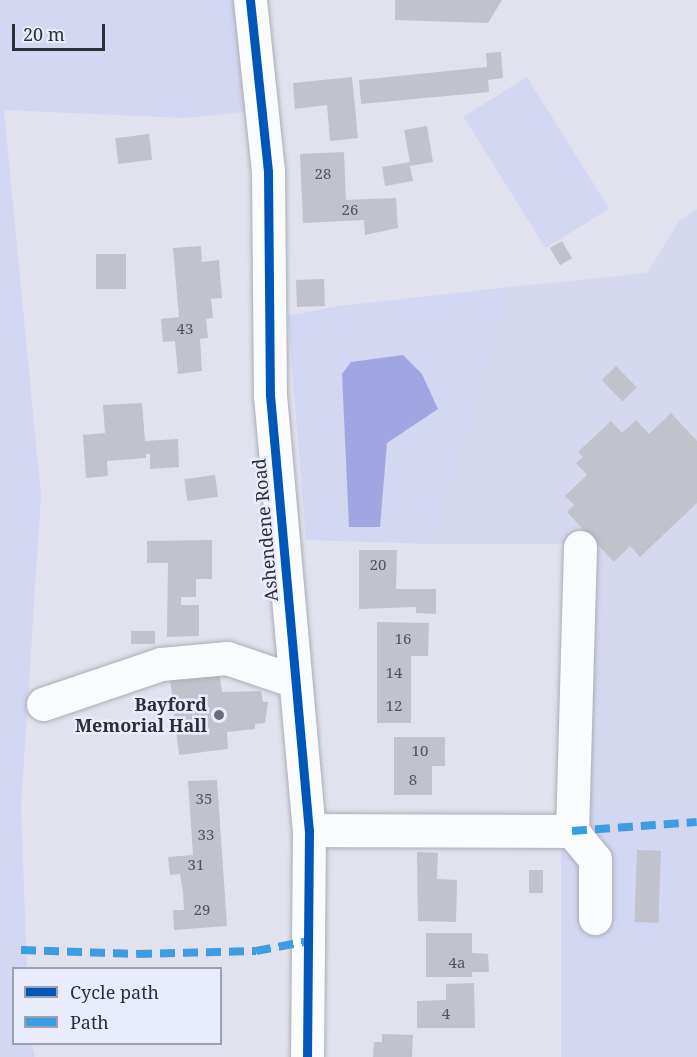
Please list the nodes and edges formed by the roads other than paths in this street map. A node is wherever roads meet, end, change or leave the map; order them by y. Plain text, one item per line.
1 (250, 0) edge
2 (580, 547) dead end
3 (295, 681) junction
4 (43, 704) dead end
5 (309, 830) junction
6 (572, 831) junction
7 (595, 918) dead end
8 (307, 1057) edge

1 - 3 street, Ashendene Road
2 - 6 street
3 - 4 street
3 - 5 street, Ashendene Road
5 - 6 street
5 - 8 street, Ashendene Road
6 - 7 street

